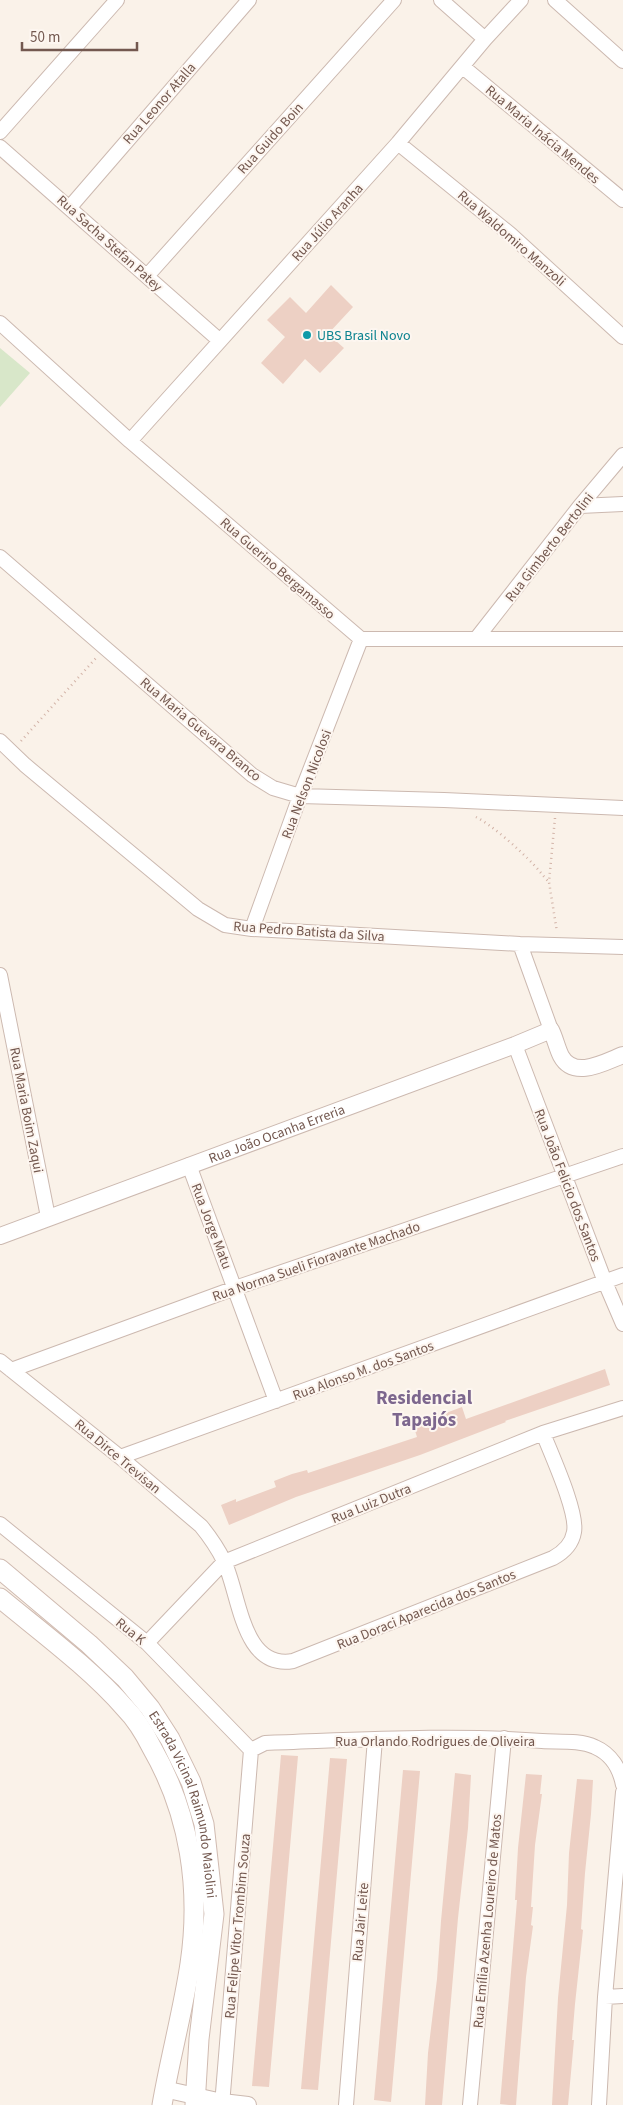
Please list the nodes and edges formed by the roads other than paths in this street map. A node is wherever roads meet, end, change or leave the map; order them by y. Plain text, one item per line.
1 (117, 0) edge
2 (249, 0) edge
3 (394, 0) edge
4 (441, 0) edge
5 (521, 0) edge
6 (555, 0) edge
7 (485, 39) junction
8 (623, 61) edge
9 (463, 67) junction
10 (0, 132) edge
11 (398, 142) junction
12 (0, 147) edge
13 (623, 200) edge
14 (70, 207) junction
15 (147, 276) junction
16 (0, 324) edge
17 (623, 337) edge
18 (219, 340) junction
19 (130, 441) junction
20 (623, 456) edge
21 (623, 504) edge
22 (580, 506) junction
23 (0, 557) edge
24 (476, 638) junction
25 (361, 639) junction
26 (623, 639) edge
27 (0, 741) edge
28 (6, 751) edge
29 (300, 796) junction
30 (623, 808) edge
31 (252, 929) junction
32 (520, 944) junction
33 (623, 947) edge
34 (0, 975) edge
35 (551, 1030) junction
36 (515, 1045) junction
37 (623, 1055) edge
38 (623, 1156) edge
39 (189, 1165) junction
40 (565, 1176) junction
41 (48, 1217) junction
42 (0, 1236) edge
43 (623, 1275) edge
44 (605, 1282) junction
45 (235, 1288) junction
46 (623, 1324) edge
47 (5, 1365) edge
48 (276, 1401) junction
49 (623, 1408) edge
50 (543, 1433) junction
51 (120, 1457) junction
52 (0, 1524) edge
53 (224, 1562) junction
54 (0, 1569) edge
55 (0, 1598) edge
56 (147, 1644) junction
57 (270, 1659) joint
58 (504, 1738) junction
59 (375, 1739) junction
60 (251, 1750) junction
61 (623, 1785) edge
62 (623, 1792) edge
63 (620, 1864) edge
64 (623, 1996) edge
65 (605, 1997) junction
66 (163, 2097) edge
67 (196, 2100) edge
68 (222, 2103) edge
69 (248, 2105) edge
70 (346, 2105) edge
71 (470, 2105) edge
72 (599, 2105) edge

1 - 10 street
2 - 14 street, Rua Leonor Atalla
3 - 15 street, Rua Guido Boin
4 - 7 street
5 - 7 street, Rua Júlio Aranha
6 - 8 street
7 - 9 street, Rua Júlio Aranha
9 - 11 street, Rua Júlio Aranha
9 - 13 street, Rua Maria Inácia Mendes
11 - 17 street, Rua Waldomiro Manzoli
11 - 18 street, Rua Júlio Aranha
12 - 14 street, Rua Sacha Stefan Patey
14 - 15 street, Rua Sacha Stefan Patey
15 - 18 street, Rua Sacha Stefan Patey
16 - 19 street, Rua Guerino Bergamasso
18 - 19 street, Rua Júlio Aranha
19 - 25 street, Rua Guerino Bergamasso
20 - 22 street, Rua Gimberto Bertolini
21 - 22 street
22 - 24 street, Rua Gimberto Bertolini
23 - 29 street, Rua Maria Guevara Branco
24 - 25 street
24 - 26 street
25 - 29 street, Rua Nelson Nicolosi
27 - 28 street, Rua Pedro Batista da Silva
28 - 31 street, Rua Pedro Batista da Silva
29 - 30 street, Rua Maria Guevara Branco
29 - 31 street, Rua Nelson Nicolosi
31 - 32 street, Rua Pedro Batista da Silva
32 - 33 street, Rua Pedro Batista da Silva
32 - 35 street
34 - 41 street, Rua Maria Boim Zaqui
35 - 36 street, Rua João Ocanha Erreria
35 - 37 street
36 - 39 street, Rua João Ocanha Erreria
36 - 40 street, Rua João Felicio dos Santos
38 - 40 street, Rua Norma Sueli Fioravante Machado
39 - 41 street, Rua João Ocanha Erreria
39 - 45 street, Rua Jorge Matu
40 - 44 street, Rua João Felicio dos Santos
40 - 45 street, Rua Norma Sueli Fioravante Machado
41 - 42 street, Rua João Ocanha Erreria
43 - 44 street, Rua Alonso M. dos Santos
44 - 46 street, Rua João Felicio dos Santos
44 - 48 street, Rua Alonso M. dos Santos
45 - 47 street, Rua Norma Sueli Fioravante Machado
45 - 48 street, Rua Jorge Matu
47 - 51 street, Rua Dirce Trevisan
48 - 51 street, Rua Alonso M. dos Santos
49 - 50 street, Rua Luiz Dutra
50 - 53 street, Rua Luiz Dutra
50 - 57 street, Rua Doraci Aparecida dos Santos
51 - 53 street, Rua Dirce Trevisan
52 - 56 street, Rua K
53 - 56 street, Rua Luiz Dutra
53 - 57 street, Rua Dirce Trevisan
54 - 67 main road, Estrada Vicinal Raimundo Maiolini
55 - 66 main road, Estrada Vicinal Raimundo Maiolini
56 - 60 street, Rua K
58 - 59 street, Rua Orlando Rodrigues de Oliveira
58 - 61 street, Rua Orlando Rodrigues de Oliveira
58 - 71 street, Rua Emília Azenha Loureiro de Matos
59 - 60 street, Rua Orlando Rodrigues de Oliveira
59 - 70 street, Rua Jair Leite
60 - 68 street, Rua Felipe Vitor Trombim Souza
62 - 63 street
63 - 65 street
64 - 65 street
65 - 72 street
66 - 67 street
67 - 68 street
68 - 69 street

